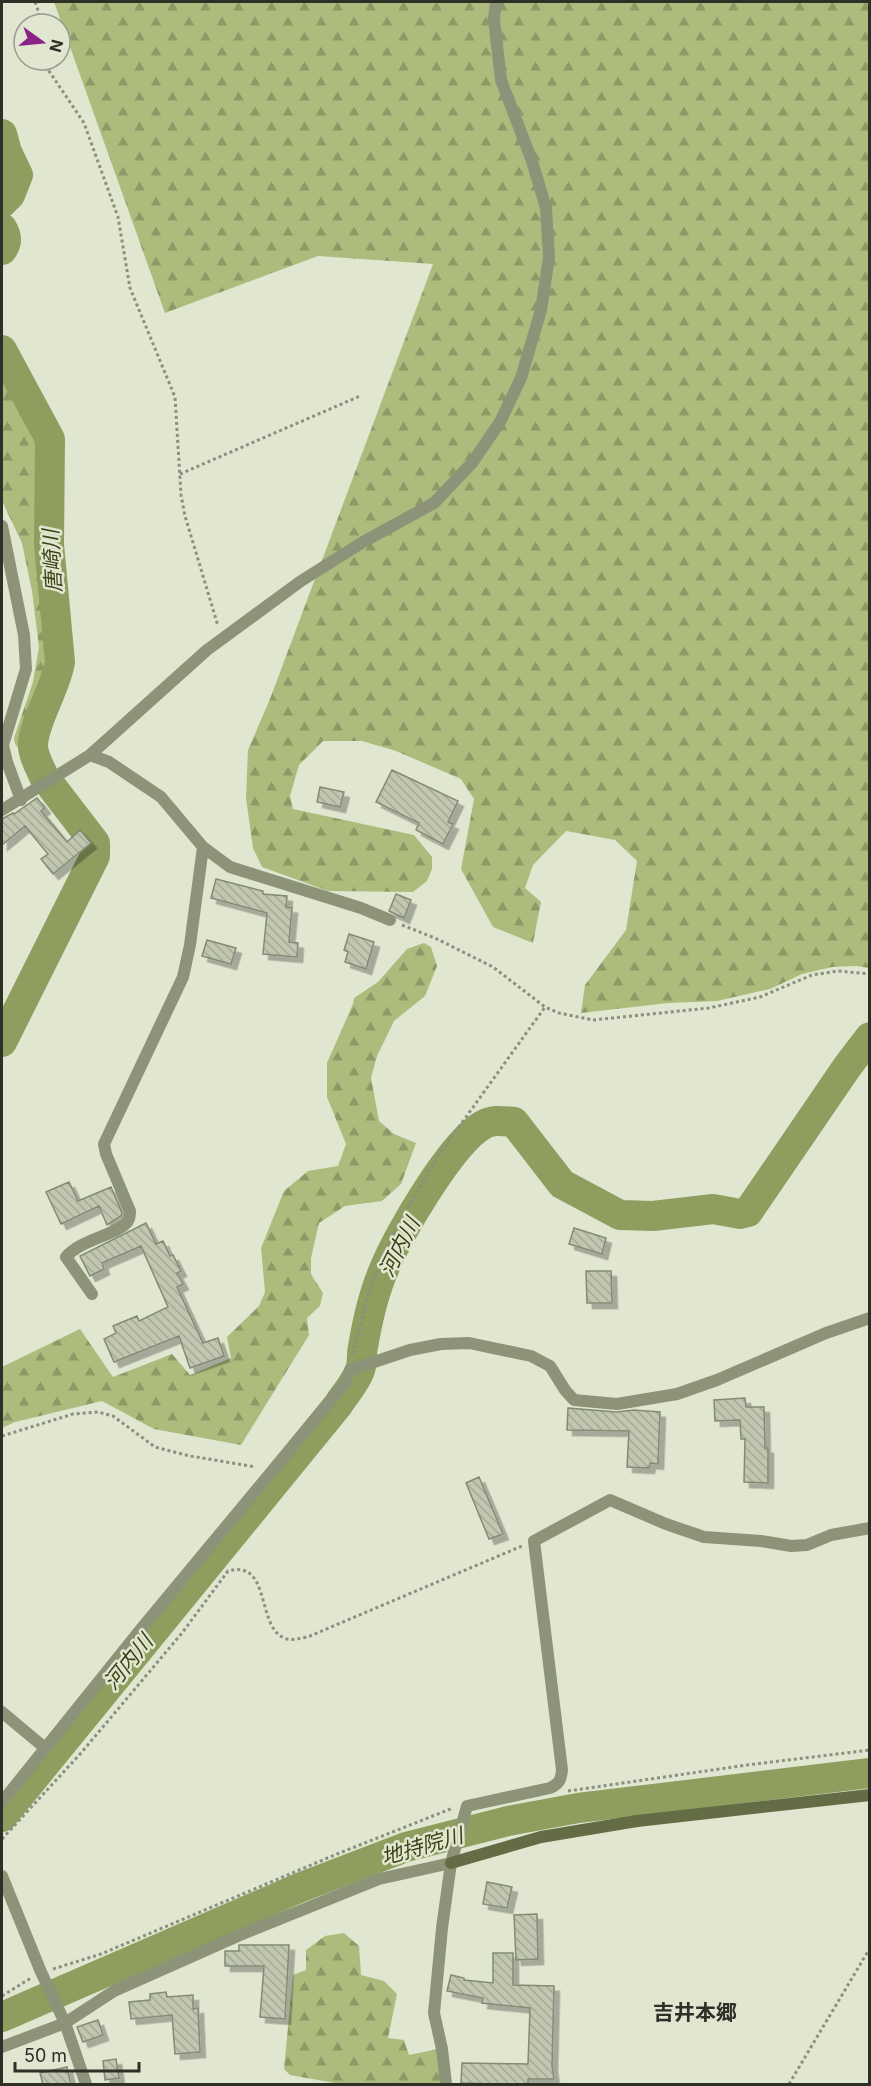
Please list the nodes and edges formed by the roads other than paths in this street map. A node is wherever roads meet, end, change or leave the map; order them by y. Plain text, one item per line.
1 (496, 2) edge
2 (2, 526) edge
3 (90, 755) junction
4 (21, 800) junction
5 (2, 810) edge
6 (203, 847) junction
7 (390, 920) road end
8 (92, 1294) dead end
9 (870, 1318) edge
10 (870, 1528) edge
11 (2, 1712) edge
12 (45, 1748) junction
13 (870, 1795) edge
14 (2, 1802) edge
15 (451, 1863) junction
16 (2, 1876) edge
17 (63, 2017) junction
18 (2, 2047) edge
19 (86, 2085) edge
20 (446, 2085) edge

1 - 3 street
2 - 4 street
3 - 4 street
3 - 6 street
4 - 5 street
6 - 7 street
6 - 8 street
9 - 12 street
10 - 15 street
11 - 12 street
12 - 14 street
13 - 15 street
15 - 17 street
15 - 20 street
16 - 17 street
17 - 18 street
17 - 19 street

